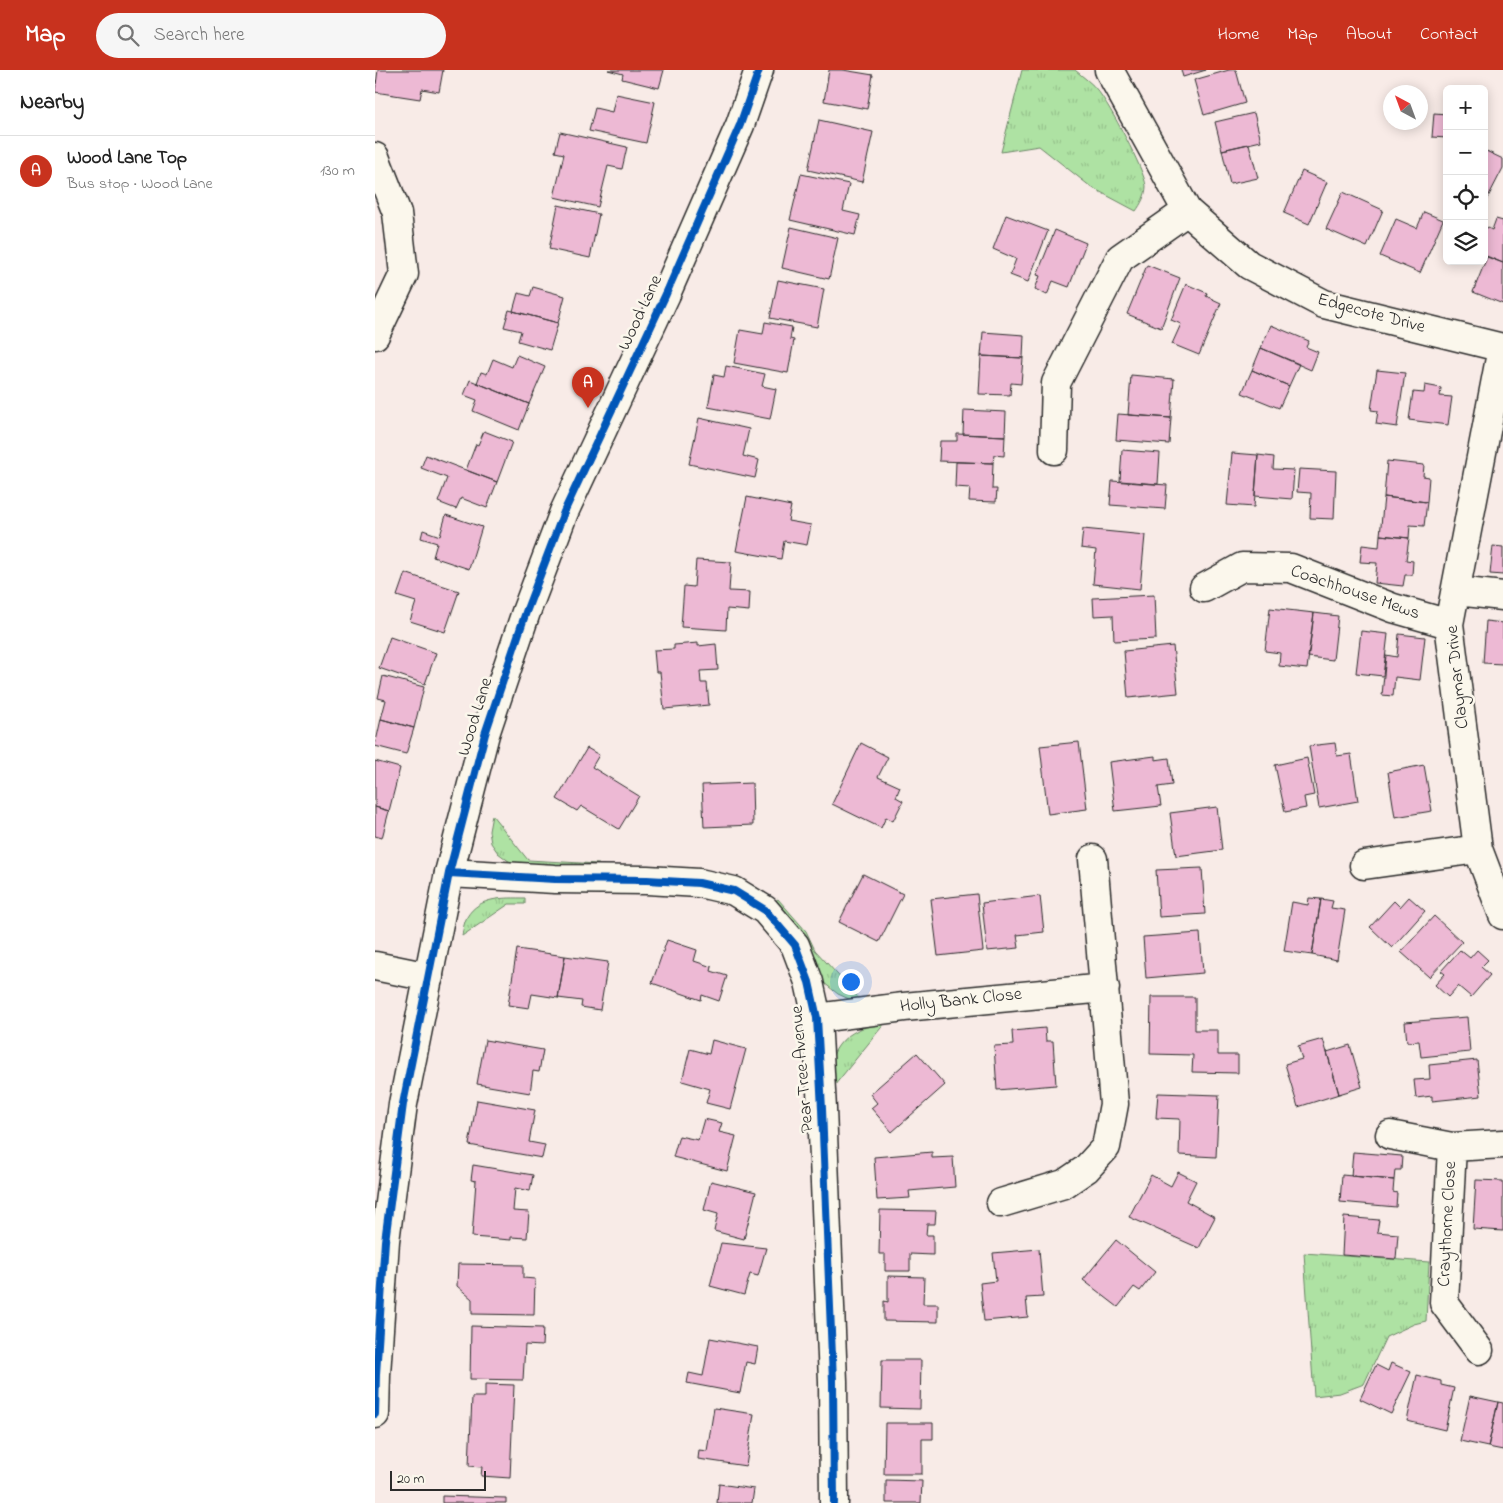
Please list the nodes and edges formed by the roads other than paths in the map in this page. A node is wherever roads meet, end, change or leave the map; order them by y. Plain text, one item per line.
1 (759, 70) edge
2 (1109, 70) edge
3 (375, 157) edge
4 (1187, 210) junction
5 (375, 335) edge
6 (1503, 348) edge
7 (1054, 450) dead end
8 (1204, 588) dead end
9 (1456, 591) junction
10 (1503, 596) edge
11 (1449, 624) junction
12 (1478, 849) junction
13 (1093, 859) dead end
14 (1364, 865) dead end
15 (449, 873) junction
16 (1503, 915) edge
17 (375, 966) edge
18 (429, 977) junction
19 (1105, 988) junction
20 (817, 1018) junction
21 (1390, 1135) dead end
22 (1503, 1144) edge
23 (1452, 1147) junction
24 (1001, 1203) dead end
25 (1479, 1350) dead end
26 (375, 1414) edge
27 (834, 1503) edge

1 - 15 street, Wood Lane
2 - 4 street, Edgecote Drive
3 - 5 street
4 - 6 street, Edgecote Drive
4 - 7 street
6 - 9 street, Claymar Drive
8 - 11 street, Coachhouse Mews
9 - 10 street
9 - 11 street, Claymar Drive
11 - 12 street, Claymar Drive
12 - 14 street
12 - 16 street, Claymar Drive
13 - 19 street
15 - 18 street, Wood Lane
15 - 20 street, Pear Tree Avenue
17 - 18 street
18 - 26 street, Wood Lane
19 - 20 street, Holly Bank Close
19 - 24 street
20 - 27 street, Pear Tree Avenue
21 - 23 street, Craythorne Close
22 - 23 street, Craythorne Close
23 - 25 street, Craythorne Close

